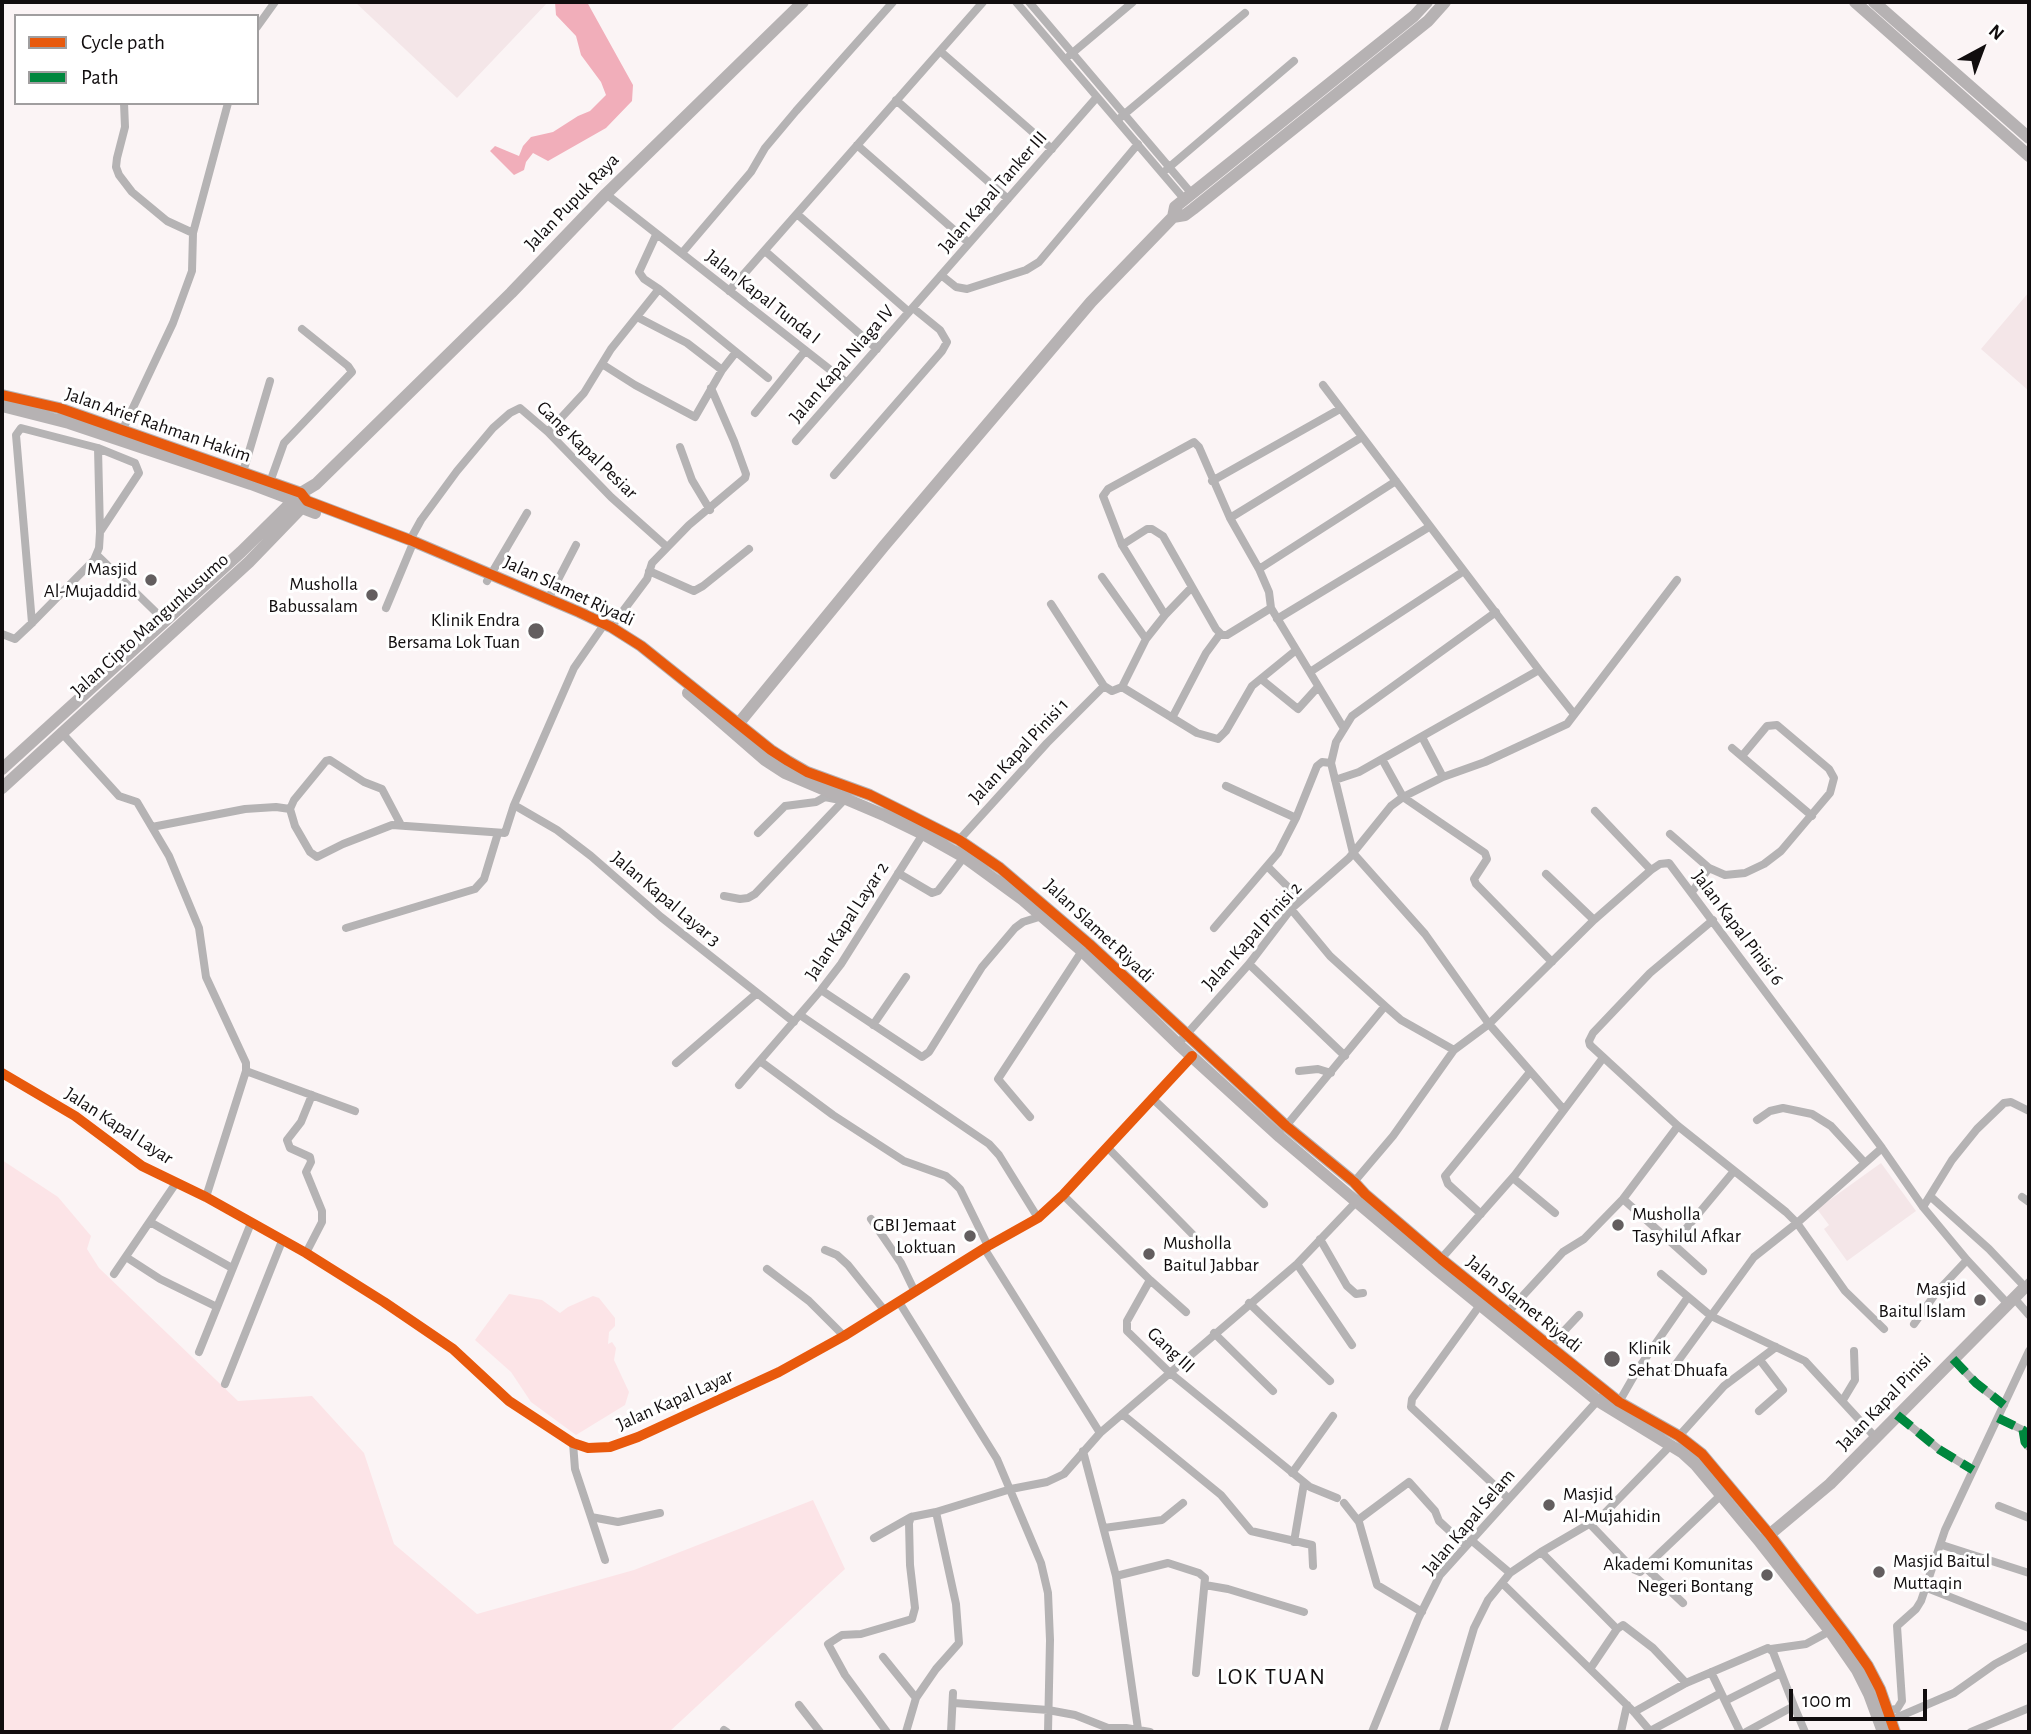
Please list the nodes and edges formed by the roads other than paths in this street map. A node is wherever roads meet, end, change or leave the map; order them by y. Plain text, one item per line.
1 (275, 2) edge
2 (803, 2) edge
3 (893, 2) edge
4 (983, 2) edge
5 (1016, 2) edge
6 (1029, 2) edge
7 (1133, 2) edge
8 (1427, 2) edge
9 (1445, 2) edge
10 (1855, 2) edge
11 (1874, 2) edge
12 (1245, 13) dead end
13 (259, 24) edge
14 (1914, 45) junction
15 (940, 51) junction
16 (1069, 57) junction
17 (1294, 61) dead end
18 (1097, 97) junction
19 (897, 100) junction
20 (124, 105) edge
21 (227, 105) edge
22 (1121, 117) junction
23 (2029, 138) edge
24 (1138, 144) junction
25 (857, 145) junction
26 (1262, 145) junction
27 (1052, 149) junction
28 (2029, 156) edge
29 (1166, 170) junction
30 (606, 194) junction
31 (1189, 197) junction
32 (1009, 199) junction
33 (797, 214) junction
34 (1173, 217) junction
35 (193, 233) junction
36 (657, 236) junction
37 (969, 243) junction
38 (765, 251) junction
39 (682, 253) junction
40 (941, 275) junction
41 (659, 289) junction
42 (729, 291) junction
43 (911, 310) junction
44 (637, 317) junction
45 (302, 329) dead end
46 (877, 349) junction
47 (805, 351) junction
48 (736, 352) junction
49 (602, 364) junction
50 (722, 370) junction
51 (768, 378) dead end
52 (270, 381) dead end
53 (847, 383) junction
54 (1323, 385) dead end
55 (710, 388) junction
56 (2, 395) edge
57 (2, 405) edge
58 (1340, 409) junction
59 (755, 412) dead end
60 (122, 431) junction
61 (369, 431) joint
62 (548, 432) junction
63 (1362, 437) junction
64 (796, 441) dead end
65 (680, 447) dead end
66 (98, 448) junction
67 (243, 472) junction
68 (834, 475) dead end
69 (1212, 481) junction
70 (1396, 481) junction
71 (270, 482) junction
72 (301, 501) junction
73 (710, 510) junction
74 (527, 513) dead end
75 (1230, 518) junction
76 (1429, 527) junction
77 (100, 532) junction
78 (410, 544) junction
79 (576, 545) dead end
80 (1122, 545) junction
81 (667, 547) junction
82 (749, 550) dead end
83 (97, 555) junction
84 (1259, 569) junction
85 (1464, 571) junction
86 (649, 572) junction
87 (489, 577) junction
88 (1102, 577) dead end
89 (1677, 580) dead end
90 (1192, 586) junction
91 (548, 598) junction
92 (1051, 604) dead end
93 (386, 608) dead end
94 (1270, 608) junction
95 (1496, 612) junction
96 (1165, 615) junction
97 (1277, 619) junction
98 (166, 621) junction
99 (32, 623) junction
100 (606, 628) junction
101 (2, 634) edge
102 (1220, 634) junction
103 (1146, 639) junction
104 (1295, 651) junction
105 (1539, 670) junction
106 (1310, 672) junction
107 (1261, 679) junction
108 (1104, 686) junction
109 (1122, 687) junction
110 (1317, 688) junction
111 (1574, 714) junction
112 (1172, 718) junction
113 (739, 723) junction
114 (1343, 727) junction
115 (61, 732) junction
116 (1422, 737) junction
117 (1732, 748) dead end
118 (1741, 756) junction
119 (1382, 759) junction
120 (1331, 763) junction
121 (2, 769) edge
122 (1443, 777) junction
123 (1335, 780) junction
124 (1226, 786) dead end
125 (2, 788) edge
126 (1403, 797) junction
127 (843, 800) junction
128 (514, 805) junction
129 (290, 809) junction
130 (1595, 811) dead end
131 (1812, 816) junction
132 (1296, 818) junction
133 (401, 825) junction
134 (152, 827) junction
135 (498, 833) junction
136 (758, 833) dead end
137 (923, 834) junction
138 (1670, 834) dead end
139 (959, 840) junction
140 (1353, 853) junction
141 (964, 857) junction
142 (1267, 866) junction
143 (1709, 868) junction
144 (1651, 870) junction
145 (898, 873) junction
146 (997, 873) junction
147 (1546, 874) dead end
148 (1692, 892) junction
149 (724, 897) dead end
150 (1301, 900) junction
151 (1292, 909) junction
152 (1044, 916) junction
153 (1594, 920) junction
154 (1713, 920) junction
155 (346, 928) dead end
156 (1214, 928) dead end
157 (1082, 951) junction
158 (1552, 962) junction
159 (1249, 964) junction
160 (906, 977) dead end
161 (821, 990) junction
162 (756, 994) junction
163 (1385, 1006) junction
164 (797, 1019) junction
165 (1489, 1024) junction
166 (873, 1025) junction
167 (1181, 1039) junction
168 (1454, 1051) junction
169 (1192, 1056) junction
170 (1345, 1056) junction
171 (1603, 1058) junction
172 (760, 1061) junction
173 (676, 1063) dead end
174 (1300, 1070) dead end
175 (246, 1071) junction
176 (1530, 1072) junction
177 (2, 1073) edge
178 (1331, 1073) junction
179 (739, 1085) dead end
180 (312, 1096) junction
181 (1152, 1098) junction
182 (1564, 1110) junction
183 (355, 1111) dead end
184 (2029, 1111) edge
185 (1030, 1117) dead end
186 (1757, 1120) dead end
187 (1286, 1126) junction
188 (1678, 1126) junction
189 (1107, 1147) junction
190 (1882, 1148) junction
191 (1864, 1162) junction
192 (1734, 1171) junction
193 (1513, 1178) junction
194 (176, 1182) junction
195 (1354, 1182) junction
196 (1063, 1195) junction
197 (1930, 1196) junction
198 (206, 1197) junction
199 (1623, 1199) junction
200 (1356, 1202) junction
201 (1264, 1204) dead end
202 (1923, 1207) junction
203 (1555, 1213) dead end
204 (1481, 1214) junction
205 (1038, 1218) junction
206 (871, 1219) dead end
207 (150, 1222) junction
208 (251, 1223) junction
209 (1797, 1223) junction
210 (1320, 1239) junction
211 (282, 1241) junction
212 (1674, 1243) junction
213 (1202, 1244) dead end
214 (986, 1247) junction
215 (825, 1250) dead end
216 (306, 1253) junction
217 (126, 1257) junction
218 (1967, 1260) junction
219 (1297, 1264) junction
220 (1439, 1264) junction
221 (232, 1268) junction
222 (767, 1269) dead end
223 (1703, 1271) dead end
224 (114, 1274) dead end
225 (1661, 1274) dead end
226 (1150, 1280) junction
227 (2027, 1284) edge
228 (915, 1292) junction
229 (1363, 1293) dead end
230 (1688, 1297) junction
231 (2010, 1300) junction
232 (899, 1303) junction
233 (1250, 1303) junction
234 (1480, 1305) junction
235 (217, 1307) junction
236 (885, 1311) junction
237 (1186, 1312) dead end
238 (1507, 1313) junction
239 (1579, 1315) dead end
240 (2029, 1315) edge
241 (1710, 1316) junction
242 (1914, 1324) dead end
243 (1884, 1329) dead end
244 (1214, 1333) junction
245 (844, 1336) junction
246 (1352, 1345) dead end
247 (1776, 1347) junction
248 (1549, 1348) junction
249 (1854, 1351) dead end
250 (2029, 1351) edge
251 (199, 1352) dead end
252 (1952, 1359) junction
253 (1760, 1360) junction
254 (1673, 1368) dead end
255 (1169, 1372) junction
256 (1330, 1381) dead end
257 (225, 1384) dead end
258 (1273, 1391) dead end
259 (1601, 1396) junction
260 (1843, 1400) junction
261 (1619, 1402) junction
262 (2004, 1405) junction
263 (1759, 1411) dead end
264 (1122, 1414) junction
265 (1897, 1415) junction
266 (1334, 1416) dead end
267 (1998, 1418) junction
268 (1100, 1433) junction
269 (1876, 1438) junction
270 (1675, 1440) junction
271 (573, 1443) junction
272 (2029, 1447) edge
273 (1083, 1451) junction
274 (1973, 1470) junction
275 (1292, 1473) junction
276 (1304, 1483) junction
277 (1011, 1489) junction
278 (1720, 1496) junction
279 (1508, 1498) junction
280 (1183, 1503) dead end
281 (1999, 1506) dead end
282 (936, 1512) junction
283 (660, 1513) dead end
284 (591, 1517) junction
285 (911, 1517) junction
286 (2029, 1518) edge
287 (1358, 1520) junction
288 (1589, 1523) junction
289 (1104, 1528) junction
290 (874, 1538) dead end
291 (1765, 1538) junction
292 (1294, 1542) junction
293 (1469, 1543) junction
294 (1942, 1545) junction
295 (1541, 1552) junction
296 (605, 1560) dead end
297 (1313, 1566) dead end
298 (1646, 1568) junction
299 (1510, 1573) junction
300 (2029, 1573) edge
301 (1116, 1576) junction
302 (1502, 1583) junction
303 (1205, 1585) junction
304 (1927, 1588) junction
305 (1683, 1603) dead end
306 (1304, 1612) dead end
307 (1422, 1612) junction
308 (2029, 1628) edge
309 (1617, 1629) junction
310 (1830, 1631) junction
311 (2029, 1646) edge
312 (1770, 1649) junction
313 (883, 1657) dead end
314 (1590, 1669) junction
315 (1711, 1672) junction
316 (1196, 1673) dead end
317 (1781, 1673) junction
318 (1686, 1683) junction
319 (953, 1693) dead end
320 (1723, 1697) junction
321 (916, 1698) junction
322 (954, 1703) junction
323 (799, 1705) dead end
324 (1627, 1705) junction
325 (1794, 1706) junction
326 (2029, 1708) edge
327 (1048, 1710) junction
328 (1634, 1712) junction
329 (1891, 1721) edge
330 (1138, 1729) junction
331 (820, 1732) edge
332 (887, 1732) edge
333 (906, 1732) edge
334 (951, 1732) edge
335 (1048, 1732) edge
336 (1150, 1732) edge
337 (1373, 1732) edge
338 (1443, 1732) edge
339 (1621, 1732) edge
340 (1651, 1732) edge
341 (1743, 1732) edge
342 (1805, 1732) edge
343 (1883, 1732) edge
344 (1971, 1732) edge

1 - 13 street
2 - 30 street, Jalan Pupuk Raya
3 - 39 street
4 - 15 street
5 - 16 street
6 - 16 street
7 - 16 street
8 - 26 street
9 - 26 street
10 - 14 street
11 - 14 street
12 - 22 street
14 - 23 street
14 - 28 street
15 - 19 street
15 - 27 street
16 - 18 street
16 - 22 street
17 - 29 street
18 - 22 street
18 - 27 street, Jalan Kapal Tanker III
19 - 25 street
19 - 32 street
20 - 35 street
21 - 35 street
22 - 24 street
22 - 29 street
24 - 29 street
24 - 40 street
25 - 33 street
25 - 37 street
26 - 31 street
26 - 34 street
27 - 32 street, Jalan Kapal Tanker III
29 - 31 street
30 - 36 street, Jalan Kapal Tunda I
30 - 61 street, Jalan Pupuk Raya
31 - 34 street
32 - 37 street, Jalan Kapal Tanker III
33 - 38 street
33 - 43 street
34 - 113 street
35 - 60 street
36 - 39 street, Jalan Kapal Tunda I
36 - 41 street
37 - 40 street, Jalan Kapal Tanker III
38 - 42 street
38 - 46 street
39 - 42 street, Jalan Kapal Tunda I
40 - 43 street, Jalan Kapal Tanker III
41 - 44 street
41 - 48 street
42 - 47 street, Jalan Kapal Tunda I
43 - 46 street, Jalan Kapal Niaga IV
43 - 68 street
44 - 49 street
44 - 50 street
45 - 71 street
46 - 53 street, Jalan Kapal Niaga IV
47 - 53 street, Jalan Kapal Tunda I
47 - 59 street
48 - 50 street
48 - 51 street
49 - 55 street
49 - 62 street
50 - 55 street
52 - 67 street
53 - 64 street, Jalan Kapal Niaga IV
54 - 58 street
55 - 73 street
56 - 60 street, Jalan Arief Rahman Hakim
57 - 72 street, Jalan Arief Rahman Hakim
58 - 63 street
58 - 69 street
60 - 67 street, Jalan Arief Rahman Hakim
61 - 72 street, Jalan Cipto Mangunkusumo
62 - 78 street, Gang Kapal Pesiar
62 - 81 street, Gang Kapal Pesiar
63 - 70 street
63 - 75 street
65 - 73 street
66 - 77 street
66 - 77 street
66 - 99 street
67 - 71 street, Jalan Arief Rahman Hakim
69 - 75 street
69 - 80 street
70 - 76 street
70 - 84 street
71 - 72 street, Jalan Arief Rahman Hakim
72 - 78 street, Jalan Slamet Riyadi
72 - 98 street, Jalan Cipto Mangunkusumo
72 - 115 street, Jalan Cipto Mangunkusumo
73 - 81 street
74 - 87 street
75 - 84 street
76 - 85 street
76 - 97 street
77 - 83 street
78 - 87 street, Jalan Slamet Riyadi
78 - 93 street
79 - 91 street
80 - 90 street
80 - 96 street
81 - 86 street
82 - 86 street
83 - 98 street
83 - 99 street
84 - 94 street
85 - 95 street
85 - 106 street
86 - 100 street
87 - 91 street, Jalan Slamet Riyadi
87 - 100 street, Jalan Slamet Riyadi
88 - 103 street
89 - 111 street, Jalan Kapal Pinisi 2
90 - 96 street
90 - 102 street
91 - 100 street, Jalan Slamet Riyadi
92 - 108 street
94 - 97 street
94 - 102 street
95 - 105 street
95 - 114 street
96 - 103 street
97 - 104 street
98 - 121 street, Jalan Cipto Mangunkusumo
99 - 101 street
100 - 113 street, Jalan Slamet Riyadi
100 - 127 street, Jalan Slamet Riyadi
100 - 128 street
102 - 112 street
103 - 109 street
104 - 106 street
104 - 107 street
105 - 111 street
105 - 116 street
106 - 110 street
107 - 110 street
107 - 112 street
108 - 109 street
108 - 139 street, Jalan Kapal Pinisi 1
109 - 112 street
110 - 114 street
111 - 122 street, Jalan Kapal Pinisi 2
113 - 139 street, Jalan Slamet Riyadi
114 - 120 street
115 - 125 street, Jalan Cipto Mangunkusumo
115 - 134 street
116 - 119 street
116 - 122 street
117 - 118 street
118 - 131 street
118 - 131 street
119 - 123 street
119 - 126 street
120 - 123 street
120 - 132 street
122 - 126 street, Jalan Kapal Pinisi 2
123 - 140 street
124 - 132 street
126 - 140 street, Jalan Kapal Pinisi 2
126 - 158 street
127 - 136 street
127 - 137 street, Jalan Slamet Riyadi
127 - 149 street
128 - 135 street
128 - 162 street, Jalan Kapal Layar 3
129 - 133 street
129 - 133 street
129 - 134 street
130 - 144 street
131 - 143 street
132 - 142 street
133 - 135 street
134 - 175 street
135 - 155 street
137 - 141 street, Jalan Slamet Riyadi
137 - 145 street, Jalan Kapal Layar 2
138 - 143 street
139 - 146 street, Jalan Slamet Riyadi
140 - 150 street, Jalan Kapal Pinisi 2
140 - 165 street
141 - 145 street
141 - 146 street, Jalan Slamet Riyadi
142 - 150 street
142 - 156 street
143 - 148 street
144 - 148 street, Jalan Kapal Pinisi 6
144 - 153 street
145 - 161 street, Jalan Kapal Layar 2
146 - 152 street, Jalan Slamet Riyadi
146 - 167 street, Jalan Slamet Riyadi
147 - 153 street
148 - 154 street, Jalan Kapal Pinisi 6
150 - 151 street, Jalan Kapal Pinisi 2
151 - 159 street, Jalan Kapal Pinisi 2
151 - 163 street
152 - 157 street, Jalan Slamet Riyadi
152 - 166 street
153 - 158 street
154 - 171 street
154 - 190 street, Jalan Kapal Pinisi 6
157 - 167 street, Jalan Slamet Riyadi
157 - 185 street
158 - 165 street
159 - 167 street, Jalan Kapal Pinisi 2
159 - 170 street
160 - 166 street
161 - 164 street, Jalan Kapal Layar 2
161 - 166 street
162 - 164 street, Jalan Kapal Layar 3
162 - 173 street
163 - 168 street
163 - 170 street
164 - 172 street, Jalan Kapal Layar 2
164 - 205 street, Jalan Kapal Layar 3
165 - 168 street
165 - 176 street
167 - 169 street, Jalan Slamet Riyadi
167 - 187 street, Jalan Slamet Riyadi
168 - 195 street
169 - 181 street, Jalan Kapal Layar
169 - 200 street, Jalan Slamet Riyadi
170 - 178 street
171 - 182 street
171 - 188 street
172 - 179 street, Jalan Kapal Layar 2
172 - 214 street
174 - 178 street
175 - 180 street
175 - 198 street
176 - 182 street
176 - 204 street
177 - 194 street, Jalan Kapal Layar
178 - 187 street
180 - 183 street
180 - 216 street
181 - 189 street, Jalan Kapal Layar
181 - 201 street
182 - 193 street
184 - 197 street
186 - 191 street
187 - 195 street, Jalan Slamet Riyadi
188 - 192 street
188 - 199 street
189 - 196 street, Jalan Kapal Layar
189 - 213 street
190 - 191 street
190 - 202 street, Jalan Kapal Pinisi 6
191 - 209 street
192 - 209 street
192 - 212 street
193 - 203 street
193 - 204 street
194 - 198 street, Jalan Kapal Layar
194 - 207 street
195 - 220 street, Jalan Slamet Riyadi
196 - 205 street, Jalan Kapal Layar
196 - 226 street
197 - 202 street
197 - 227 street
198 - 208 street, Jalan Kapal Layar
199 - 212 street
199 - 238 street
200 - 210 street
200 - 220 street, Jalan Slamet Riyadi
202 - 218 street, Jalan Kapal Pinisi 6
204 - 220 street
205 - 214 street, Jalan Kapal Layar
206 - 228 street
207 - 217 street
207 - 221 street
208 - 211 street, Jalan Kapal Layar
208 - 221 street
209 - 241 street
209 - 243 street
210 - 219 street
210 - 229 street
211 - 216 street, Jalan Kapal Layar
211 - 257 street
212 - 223 street
214 - 228 street, Jalan Kapal Layar
214 - 268 street
215 - 236 street
216 - 271 street, Jalan Kapal Layar
217 - 224 street
217 - 235 street
218 - 231 street, Jalan Kapal Pinisi 6
218 - 242 street
219 - 233 street
219 - 246 street
220 - 234 street, Jalan Slamet Riyadi
220 - 238 street, Jalan Slamet Riyadi
221 - 235 street
222 - 245 street
225 - 230 street
226 - 237 street
226 - 255 street, Gang III
227 - 231 street, Jalan Kapal Pinisi
228 - 232 street, Jalan Kapal Layar
230 - 241 street
230 - 261 street
231 - 240 street, Jalan Kapal Pinisi 6
231 - 252 street, Jalan Kapal Pinisi
232 - 236 street, Jalan Kapal Layar
232 - 277 street
233 - 244 street
233 - 256 street
234 - 259 street, Jalan Slamet Riyadi
234 - 279 street
235 - 251 street
236 - 245 street, Jalan Kapal Layar
238 - 248 street, Jalan Slamet Riyadi
239 - 248 street
241 - 247 street
241 - 254 street
244 - 255 street
244 - 258 street
245 - 271 street, Jalan Kapal Layar
247 - 253 street
247 - 260 street
248 - 259 street, Jalan Slamet Riyadi
249 - 260 street
250 - 262 street
252 - 262 street
252 - 265 street, Jalan Kapal Pinisi
253 - 263 street
253 - 270 street
255 - 264 street
255 - 275 street, Gang III
259 - 261 street, Jalan Slamet Riyadi
259 - 270 street, Jalan Slamet Riyadi
259 - 279 street, Jalan Kapal Selam
260 - 269 street
261 - 270 street, Jalan Slamet Riyadi
262 - 267 street
264 - 268 street
264 - 292 street
265 - 269 street, Jalan Kapal Pinisi
265 - 274 street
266 - 275 street
267 - 272 street
267 - 274 street
268 - 273 street
269 - 291 street, Jalan Kapal Pinisi
270 - 278 street, Jalan Slamet Riyadi
270 - 288 street
270 - 291 street, Jalan Slamet Riyadi
271 - 284 street
273 - 277 street
273 - 289 street
274 - 294 street
275 - 276 street, Gang III
276 - 287 street, Gang III
276 - 292 street
277 - 282 street
277 - 327 street
278 - 291 street, Jalan Slamet Riyadi
278 - 298 street
279 - 293 street, Jalan Kapal Selam
280 - 289 street
281 - 286 street
282 - 285 street
282 - 321 street
283 - 284 street
284 - 296 street
285 - 290 street
285 - 332 street
287 - 293 street
287 - 307 street
288 - 295 street
288 - 298 street
289 - 301 street
291 - 310 street
291 - 329 street
292 - 297 street
293 - 299 street
293 - 307 street, Jalan Kapal Selam
294 - 300 street
294 - 304 street
295 - 299 street
295 - 309 street
298 - 305 street
299 - 302 street
301 - 303 street
301 - 330 street
302 - 314 street
302 - 338 street
303 - 306 street
303 - 316 street
304 - 308 street
304 - 329 street
307 - 337 street, Jalan Kapal Selam
309 - 314 street
309 - 318 street
310 - 312 street
310 - 343 street
311 - 329 street
312 - 315 street
312 - 317 street
313 - 321 street
314 - 324 street
315 - 318 street
315 - 320 street
317 - 320 street
317 - 325 street
318 - 328 street
319 - 322 street
320 - 340 street
320 - 341 street
321 - 333 street
322 - 327 street
322 - 334 street
323 - 331 street
324 - 328 street
324 - 339 street
325 - 341 street
325 - 342 street
326 - 344 street
327 - 330 street
327 - 335 street
328 - 340 street
330 - 336 street

